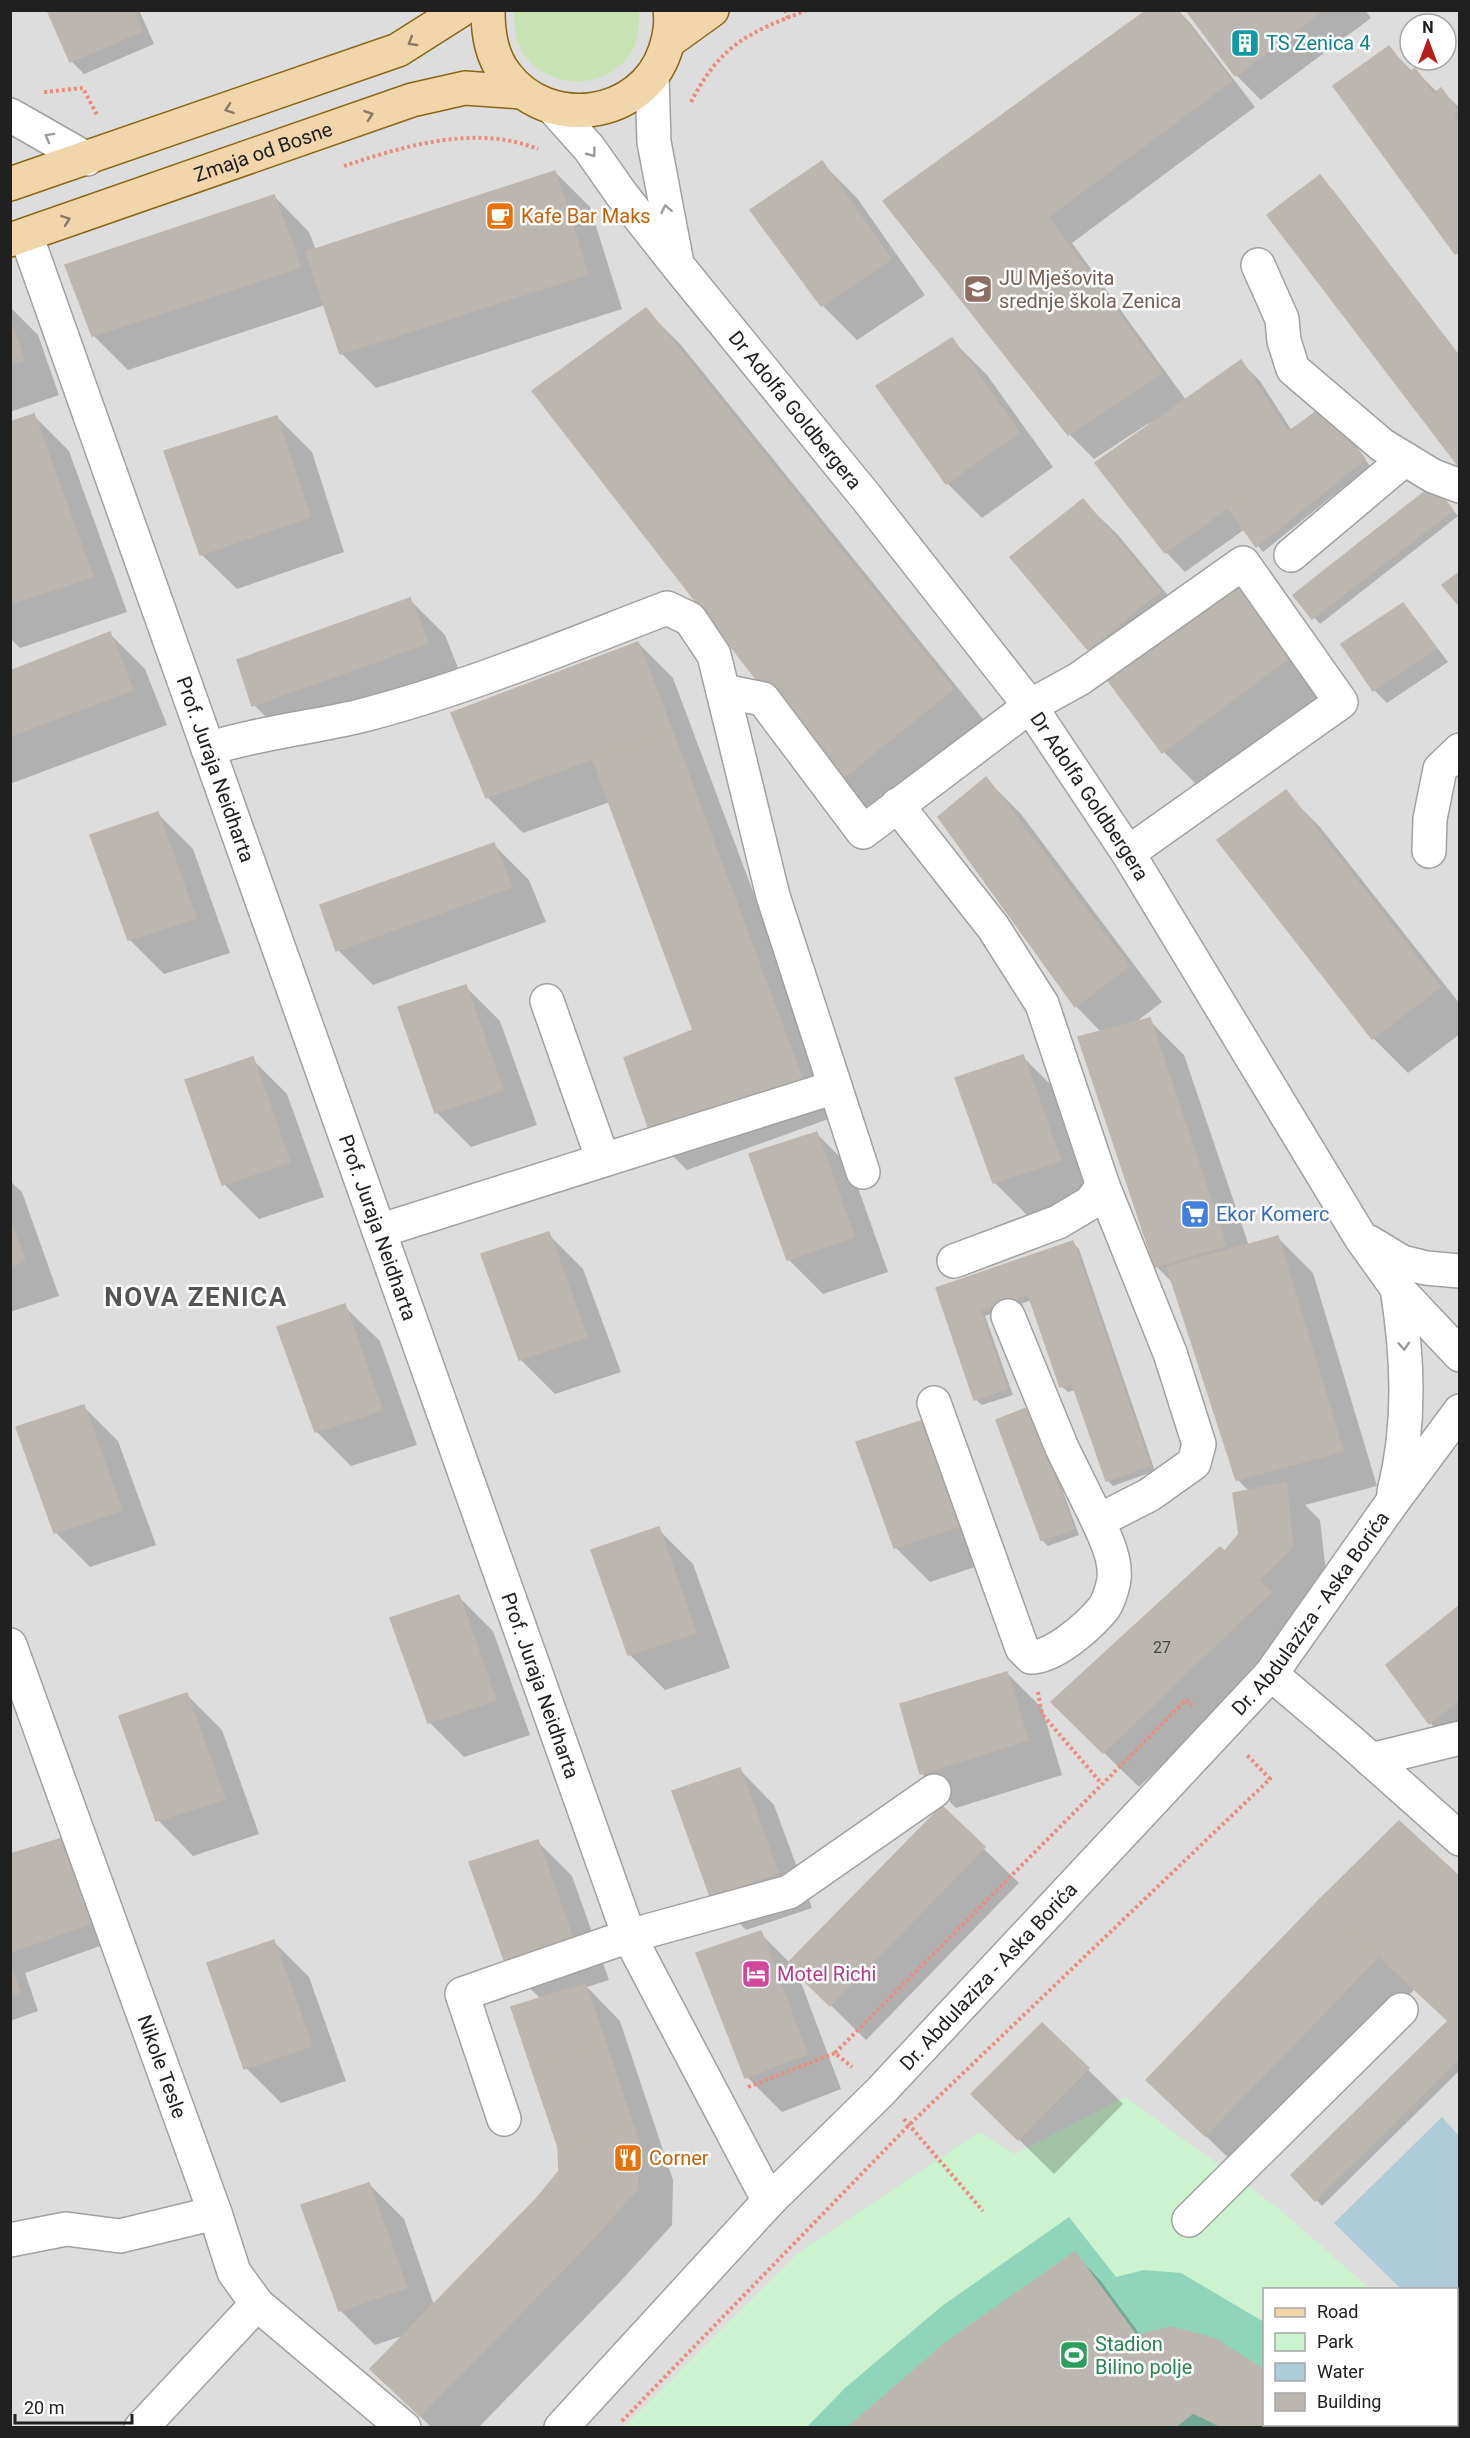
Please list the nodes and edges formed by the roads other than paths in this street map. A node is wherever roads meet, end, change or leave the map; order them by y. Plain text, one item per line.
1 (461, 10) edge
2 (488, 10) edge
3 (712, 10) edge
4 (669, 26) edge
5 (652, 76) junction
6 (521, 92) junction
7 (554, 109) junction
8 (10, 115) edge
9 (87, 159) junction
10 (10, 184) edge
11 (18, 237) edge
12 (1258, 265) dead end
13 (678, 266) junction
14 (1405, 459) junction
15 (1460, 486) edge
16 (1291, 555) dead end
17 (723, 691) junction
18 (1030, 706) junction
19 (208, 749) junction
20 (1460, 750) edge
21 (897, 805) junction
22 (1429, 851) dead end
23 (1128, 853) junction
24 (547, 1001) dead end
25 (835, 1087) junction
26 (603, 1160) junction
27 (863, 1172) dead end
28 (1103, 1186) junction
29 (379, 1231) junction
30 (1361, 1238) junction
31 (954, 1261) dead end
32 (1460, 1271) edge
33 (1397, 1288) junction
34 (1008, 1316) dead end
35 (1460, 1355) edge
36 (934, 1403) dead end
37 (1460, 1411) edge
38 (1391, 1504) junction
39 (1098, 1521) junction
40 (10, 1645) edge
41 (1271, 1674) junction
42 (1460, 1738) edge
43 (1371, 1760) junction
44 (934, 1791) dead end
45 (1460, 1839) edge
46 (629, 1936) junction
47 (1401, 2010) dead end
48 (504, 2119) dead end
49 (769, 2202) junction
50 (215, 2213) junction
51 (1189, 2220) dead end
52 (10, 2240) edge
53 (256, 2304) junction
54 (141, 2427) edge
55 (404, 2427) edge
56 (561, 2427) edge

1 -> 9 main road
2 - 6 main road, Zmaja od Bosne
3 - 4 main road, Zmaja od Bosne
4 - 5 main road, Zmaja od Bosne
5 - 7 main road, Zmaja od Bosne
13 -> 5 street, Dr Adolfa Goldbergera
6 - 7 main road, Zmaja od Bosne
11 -> 6 main road, Zmaja od Bosne
7 -> 13 street, Dr Adolfa Goldbergera
9 -> 8 street
9 - 10 main road
11 - 19 street, Prof. Juraja Neidharta
12 - 14 street
13 - 18 street, Dr Adolfa Goldbergera
14 - 15 street
14 - 16 street
17 - 19 street
17 - 21 street
17 - 25 street
18 - 21 street
18 - 23 street, Dr Adolfa Goldbergera
18 - 23 street
19 - 29 street, Prof. Juraja Neidharta
20 - 22 street
21 - 28 street
23 - 30 street, Dr Adolfa Goldbergera
24 - 26 street
25 - 26 street
25 - 27 street
26 - 29 street
28 - 31 street
28 - 39 street
29 - 46 street, Prof. Juraja Neidharta
30 - 32 street
30 - 33 street, Dr Adolfa Goldbergera
33 - 35 street, Dr Adolfa Goldbergera
33 -> 38 street
34 - 39 street
36 - 39 street
37 - 38 street, Dr. Abdulaziza - Aska Borića
38 - 41 street, Dr. Abdulaziza - Aska Borića
40 - 50 street, Nikole Tesle
41 - 43 street
41 - 49 street, Dr. Abdulaziza - Aska Borića
42 - 43 street
43 - 45 street
44 - 46 street
46 - 48 street
46 - 49 street, Prof. Juraja Neidharta
47 - 51 street
49 - 56 street, Dr. Abdulaziza - Aska Borića
50 - 52 street
50 - 53 street, Nikole Tesle
53 - 54 street
53 - 55 street, Nikole Tesle

